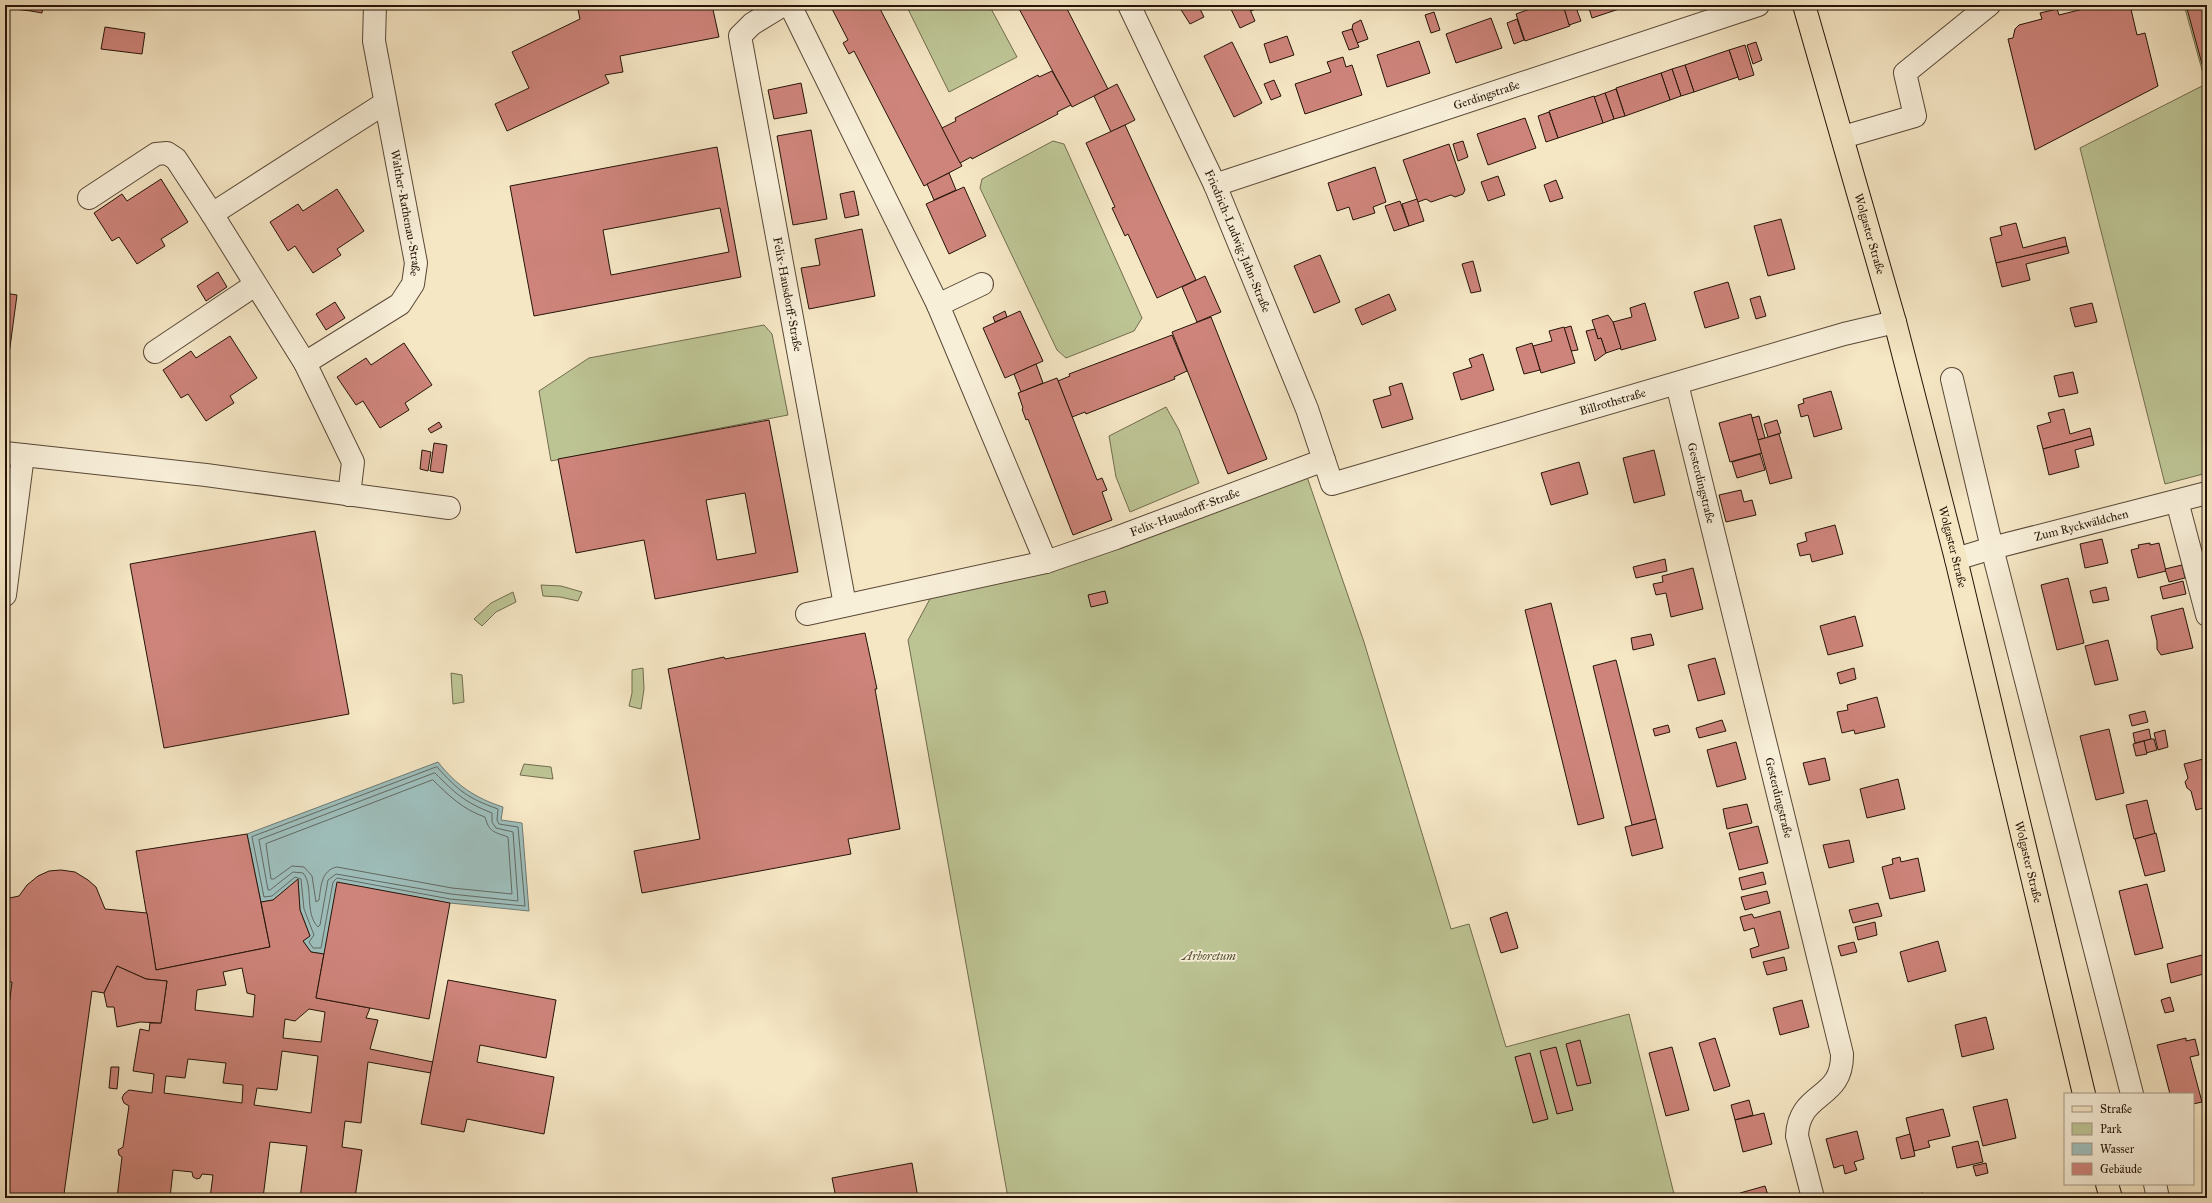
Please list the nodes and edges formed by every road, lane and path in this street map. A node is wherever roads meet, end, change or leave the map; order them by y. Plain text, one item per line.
1 (375, 5) edge
2 (783, 5) edge
3 (790, 5) edge
4 (1129, 5) edge
5 (1758, 5) edge
6 (1804, 5) edge
7 (1989, 5) edge
8 (385, 103) junction
9 (1843, 137) junction
10 (1215, 185) junction
11 (89, 198) dead end
12 (212, 214) junction
13 (982, 284) dead end
14 (255, 285) junction
15 (938, 304) junction
16 (1895, 322) junction
17 (155, 352) dead end
18 (305, 363) junction
19 (1952, 379) dead end
20 (1677, 384) junction
21 (14, 454) edge
22 (1324, 460) junction
23 (1332, 484) joint
24 (2207, 493) edge
25 (349, 495) junction
26 (2177, 501) junction
27 (449, 508) dead end
28 (1992, 548) junction
29 (1956, 559) junction
30 (1046, 562) junction
31 (5, 595) edge
32 (845, 606) junction
33 (806, 614) dead end
34 (2207, 614) edge
35 (2084, 1093) edge
36 (2132, 1093) edge
37 (2107, 1185) edge
38 (2154, 1185) edge
39 (1813, 1198) edge
40 (2111, 1198) edge
41 (2158, 1198) edge

1 - 8 street, Walther-Rathenau-Straße
2 - 32 street, Felix-Hausdorff-Straße
3 - 15 street
4 - 10 street, Friedrich-Ludwig-Jahn-Straße
5 - 10 street, Gerdingstraße
6 - 9 main road, Wolgaster Straße
7 - 9 street
8 - 12 street
8 - 18 street, Walther-Rathenau-Straße
9 - 16 main road, Wolgaster Straße
10 - 22 street, Friedrich-Ludwig-Jahn-Straße
11 - 12 street
12 - 14 street
13 - 15 street
14 - 17 street
14 - 18 street
15 - 30 street
16 - 20 street, Billrothstraße
16 - 29 main road, Wolgaster Straße
18 - 25 street
19 - 28 street
20 - 23 street, Billrothstraße
20 - 39 street, Gesterdingstraße
21 - 25 street
21 - 31 street
22 - 23 street, Friedrich-Ludwig-Jahn-Straße
22 - 30 street, Felix-Hausdorff-Straße
24 - 26 street, Zum Ryckwäldchen
25 - 27 street
26 - 28 street, Zum Ryckwäldchen
26 - 34 street
28 - 29 street, Zum Ryckwäldchen
28 - 36 street
29 - 35 main road, Wolgaster Straße
30 - 32 street, Felix-Hausdorff-Straße
32 - 33 street, Felix-Hausdorff-Straße
37 - 40 main road
38 - 41 street

